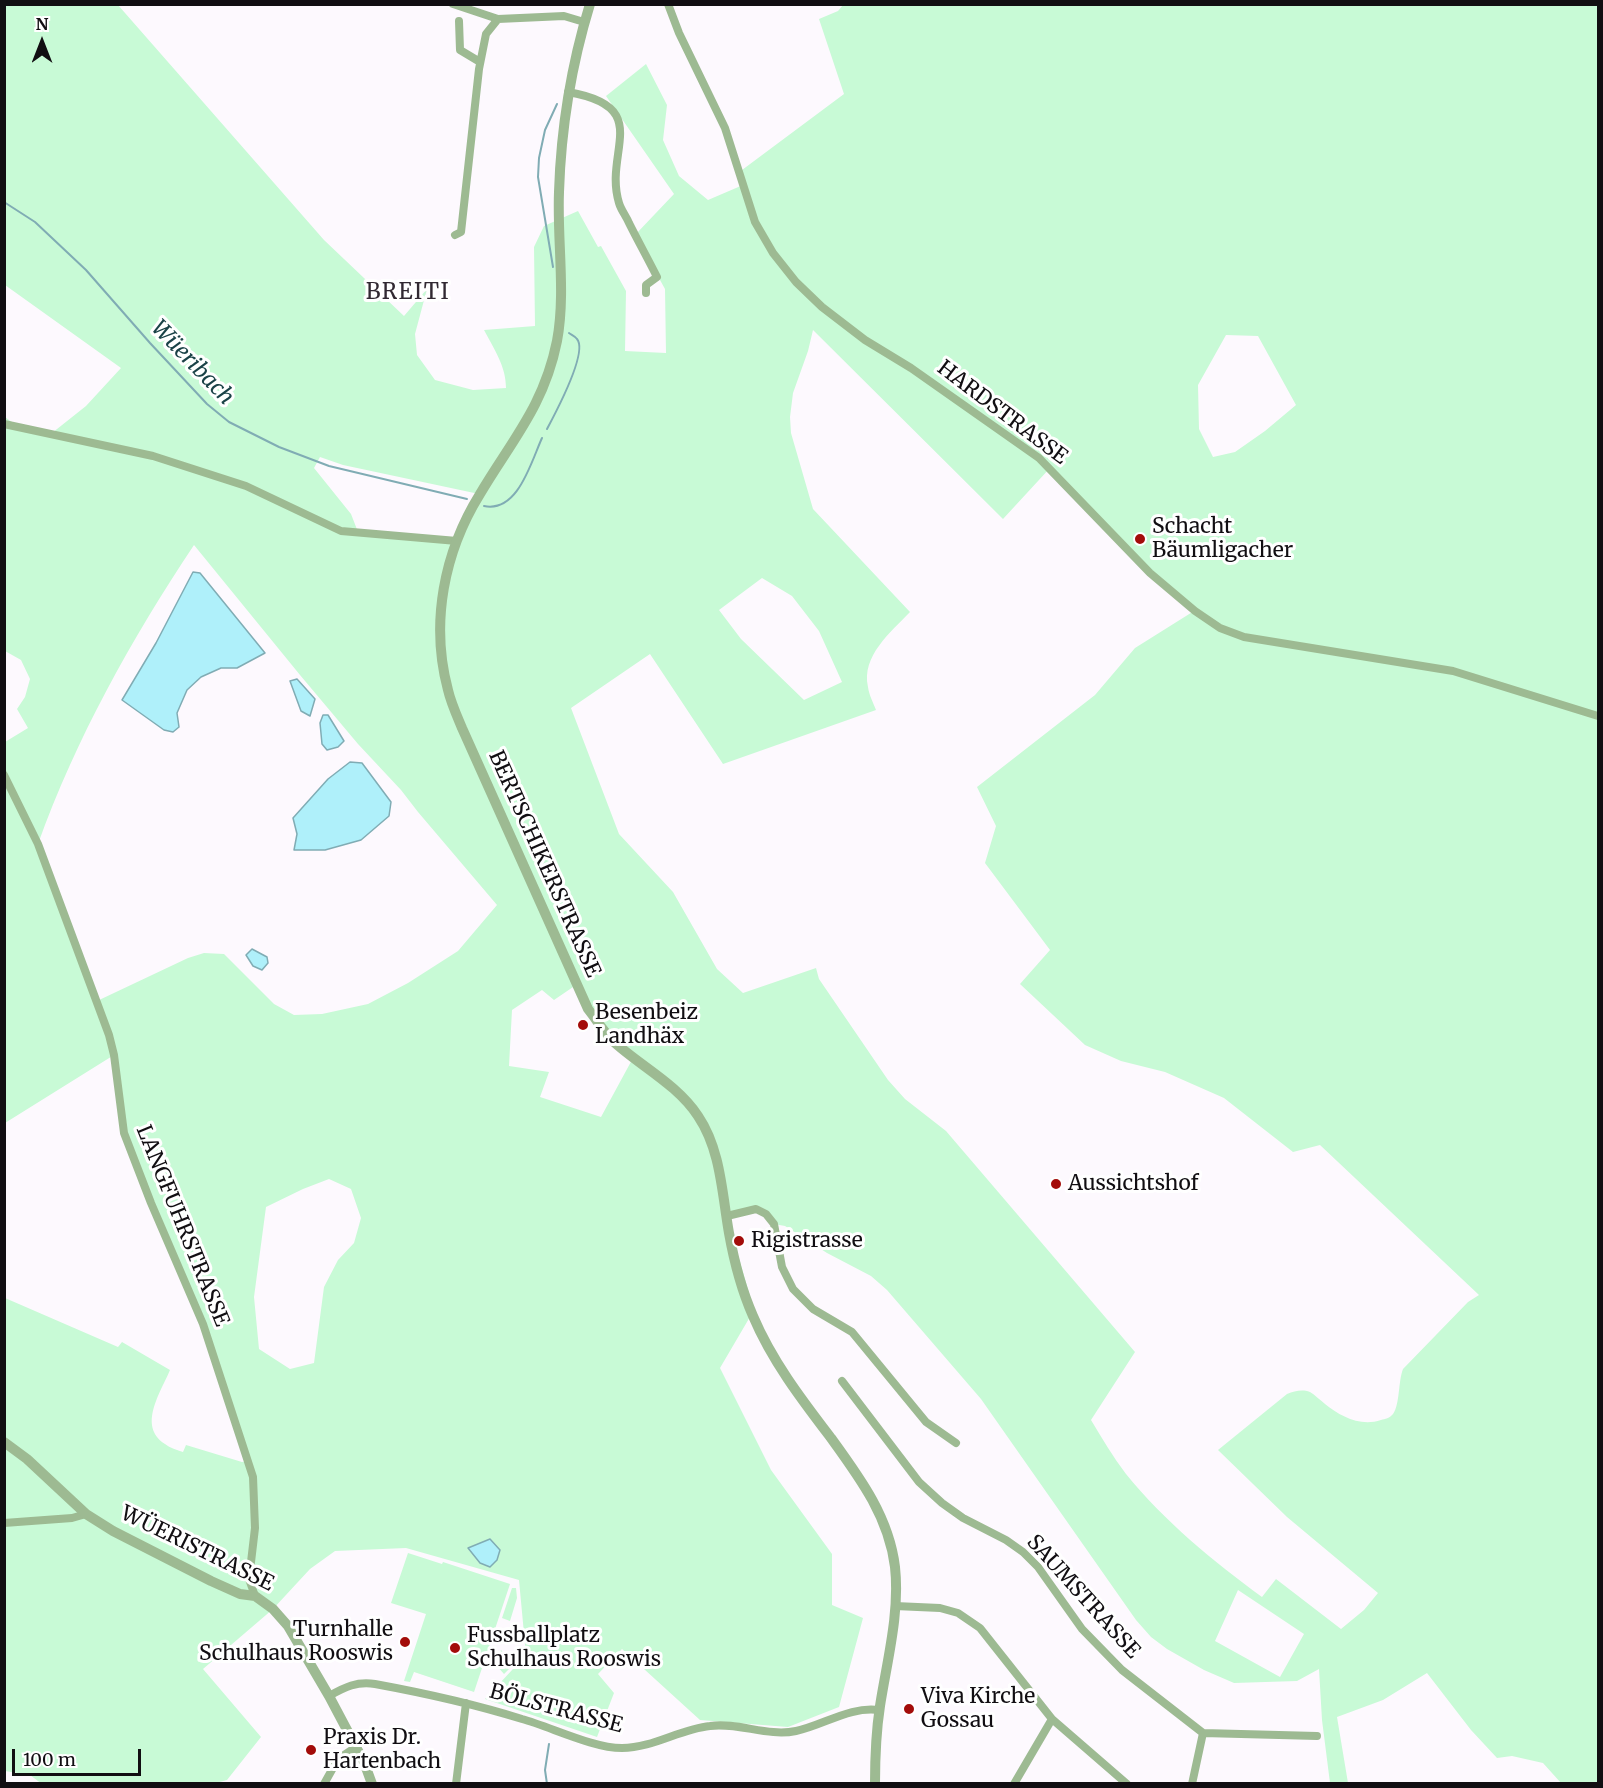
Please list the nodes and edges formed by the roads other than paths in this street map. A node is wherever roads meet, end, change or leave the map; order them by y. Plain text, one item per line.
1 (453, 4) edge
2 (590, 4) edge
3 (668, 4) edge
4 (498, 19) junction
5 (459, 21) dead end
6 (584, 22) junction
7 (480, 62) junction
8 (568, 92) junction
9 (455, 235) dead end
10 (646, 293) dead end
11 (4, 424) edge
12 (457, 541) junction
13 (1599, 716) edge
14 (4, 775) edge
15 (727, 1216) junction
16 (842, 1381) dead end
17 (4, 1442) edge
18 (956, 1443) dead end
19 (86, 1514) junction
20 (4, 1523) edge
21 (255, 1596) junction
22 (895, 1605) junction
23 (329, 1696) junction
24 (466, 1703) junction
25 (879, 1710) junction
26 (1052, 1719) junction
27 (1203, 1734) junction
28 (1317, 1736) dead end
29 (356, 1747) junction
30 (324, 1784) edge
31 (372, 1784) edge
32 (456, 1784) edge
33 (875, 1784) edge
34 (1014, 1784) edge
35 (1127, 1784) edge
36 (1192, 1784) edge

1 - 4 street
2 - 6 street, BERTSCHIKERSTRASSE
3 - 13 street, HARDSTRASSE
4 - 6 street
4 - 7 street
5 - 7 street
6 - 8 street, BERTSCHIKERSTRASSE
7 - 9 street
8 - 10 street
8 - 12 street, BERTSCHIKERSTRASSE
11 - 12 street
12 - 15 street, BERTSCHIKERSTRASSE
14 - 21 street, LANGFUHRSTRASSE
15 - 18 street
15 - 22 street, BERTSCHIKERSTRASSE
16 - 27 street, SAUMSTRASSE
17 - 19 street, WÜERISTRASSE
19 - 20 street
19 - 21 street, WÜERISTRASSE
21 - 23 street, WÜERISTRASSE
22 - 25 street, BERTSCHIKERSTRASSE
22 - 26 street
23 - 24 street, BÖLSTRASSE
23 - 29 street, WÜERISTRASSE
24 - 25 street, BÖLSTRASSE
24 - 32 street
25 - 33 street, BERTSCHIKERSTRASSE
26 - 34 street
26 - 35 street
27 - 28 street
27 - 36 street
29 - 30 street
29 - 31 street, WÜERISTRASSE

